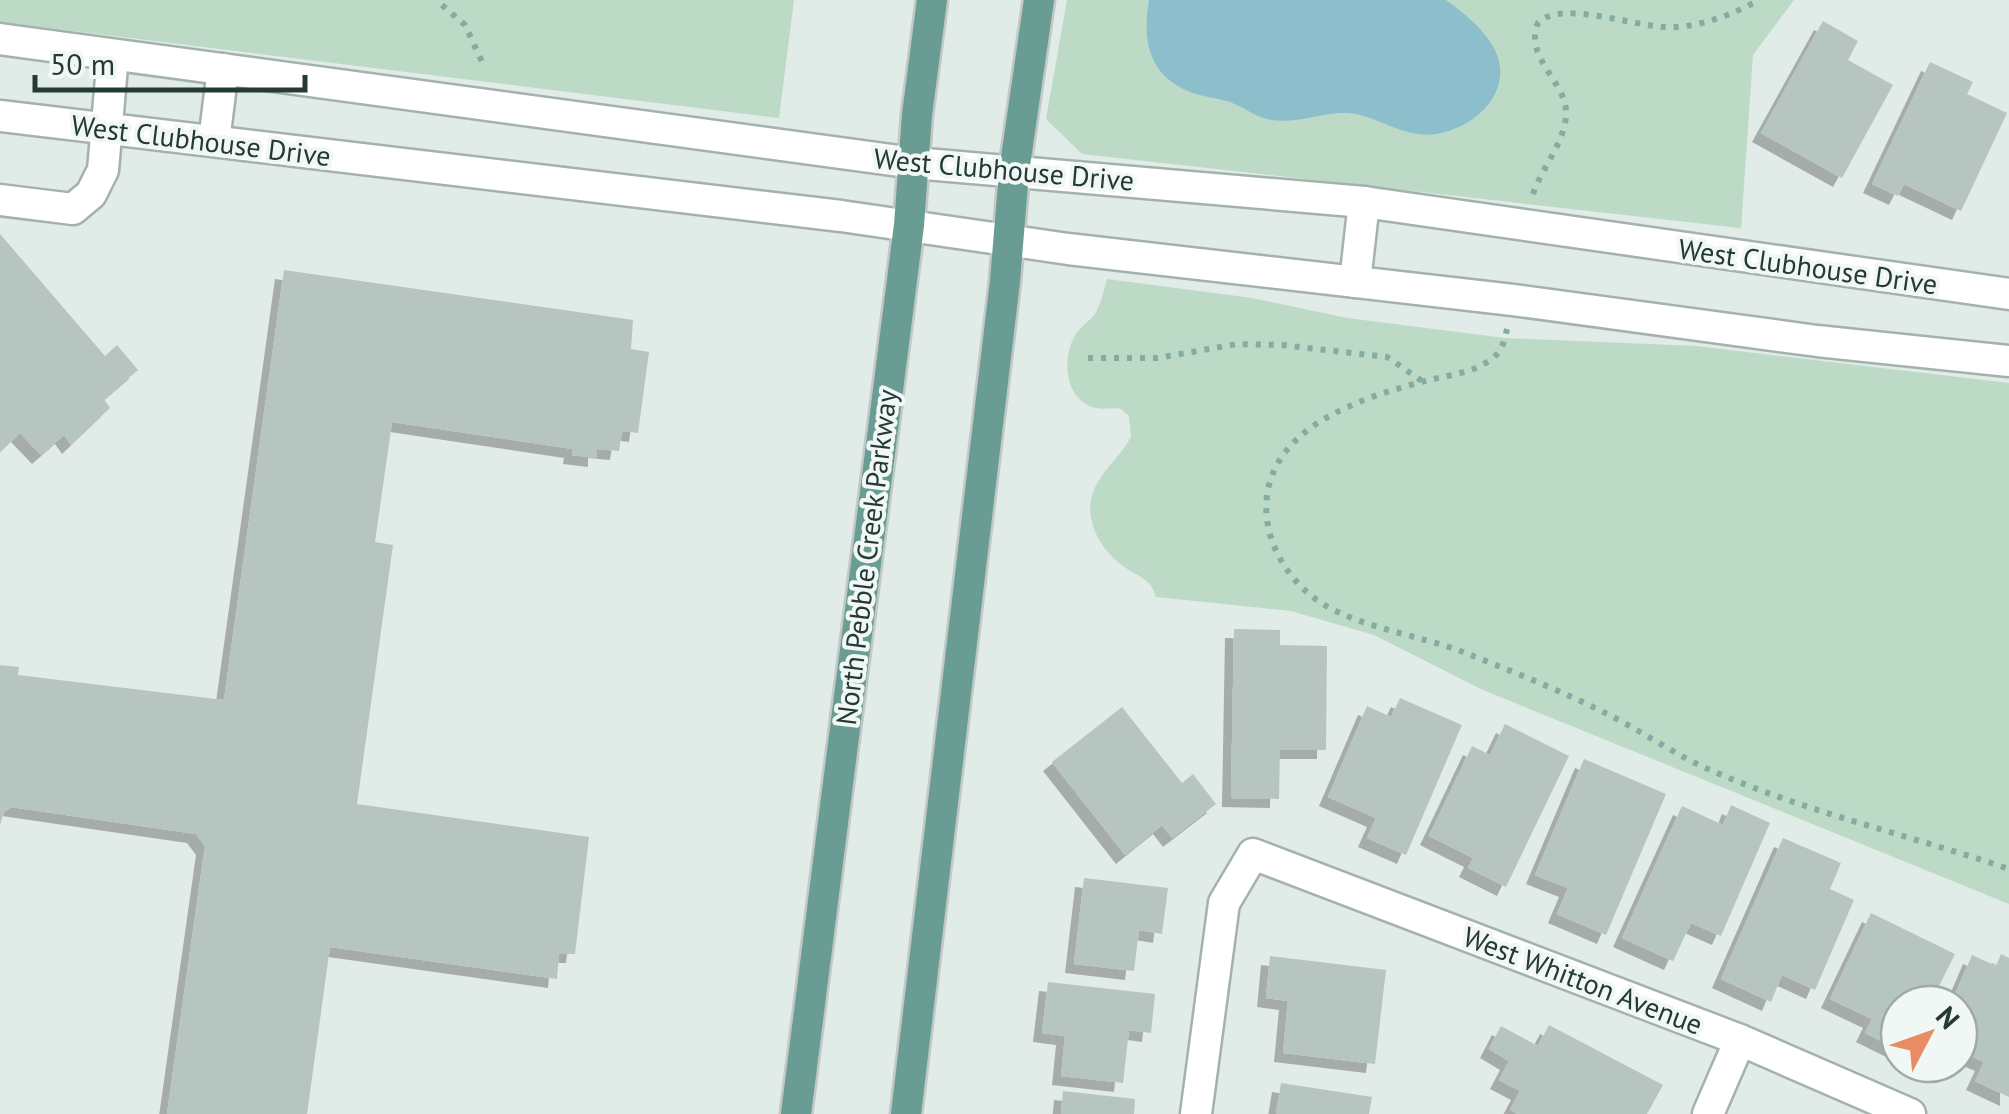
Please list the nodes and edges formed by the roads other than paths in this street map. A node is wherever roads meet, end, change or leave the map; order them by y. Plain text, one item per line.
1 (932, 0) edge
2 (1039, 0) edge
3 (0, 40) edge
4 (113, 54) junction
5 (223, 69) junction
6 (0, 116) edge
7 (106, 129) junction
8 (214, 141) junction
9 (914, 162) junction
10 (1014, 172) junction
11 (0, 200) edge
12 (1364, 202) junction
13 (909, 226) junction
14 (1009, 240) junction
15 (1355, 282) junction
16 (2009, 294) edge
17 (2009, 361) edge
18 (1740, 1040) junction
19 (796, 1114) edge
20 (906, 1114) edge
21 (1196, 1114) edge
22 (1708, 1114) edge
23 (1910, 1114) edge

1 - 9 main road, North Pebble Creek Parkway
2 - 10 main road
3 - 4 street, West Clubhouse Drive
4 - 5 street, West Clubhouse Drive
4 - 7 street
5 - 8 street
5 - 9 street, West Clubhouse Drive
6 - 7 street, West Clubhouse Drive
7 - 8 street, West Clubhouse Drive
7 - 11 street
8 - 13 street, West Clubhouse Drive
9 - 10 street, West Clubhouse Drive
9 - 13 main road, North Pebble Creek Parkway
10 - 12 street, West Clubhouse Drive
10 - 14 main road
12 - 15 street
12 - 16 street, West Clubhouse Drive
13 - 14 street, West Clubhouse Drive
13 - 19 main road, North Pebble Creek Parkway
14 - 15 street, West Clubhouse Drive
14 - 20 main road
15 - 17 street, West Clubhouse Drive
18 - 21 street, West Whitton Avenue
18 - 22 street
18 - 23 street, West Whitton Avenue

